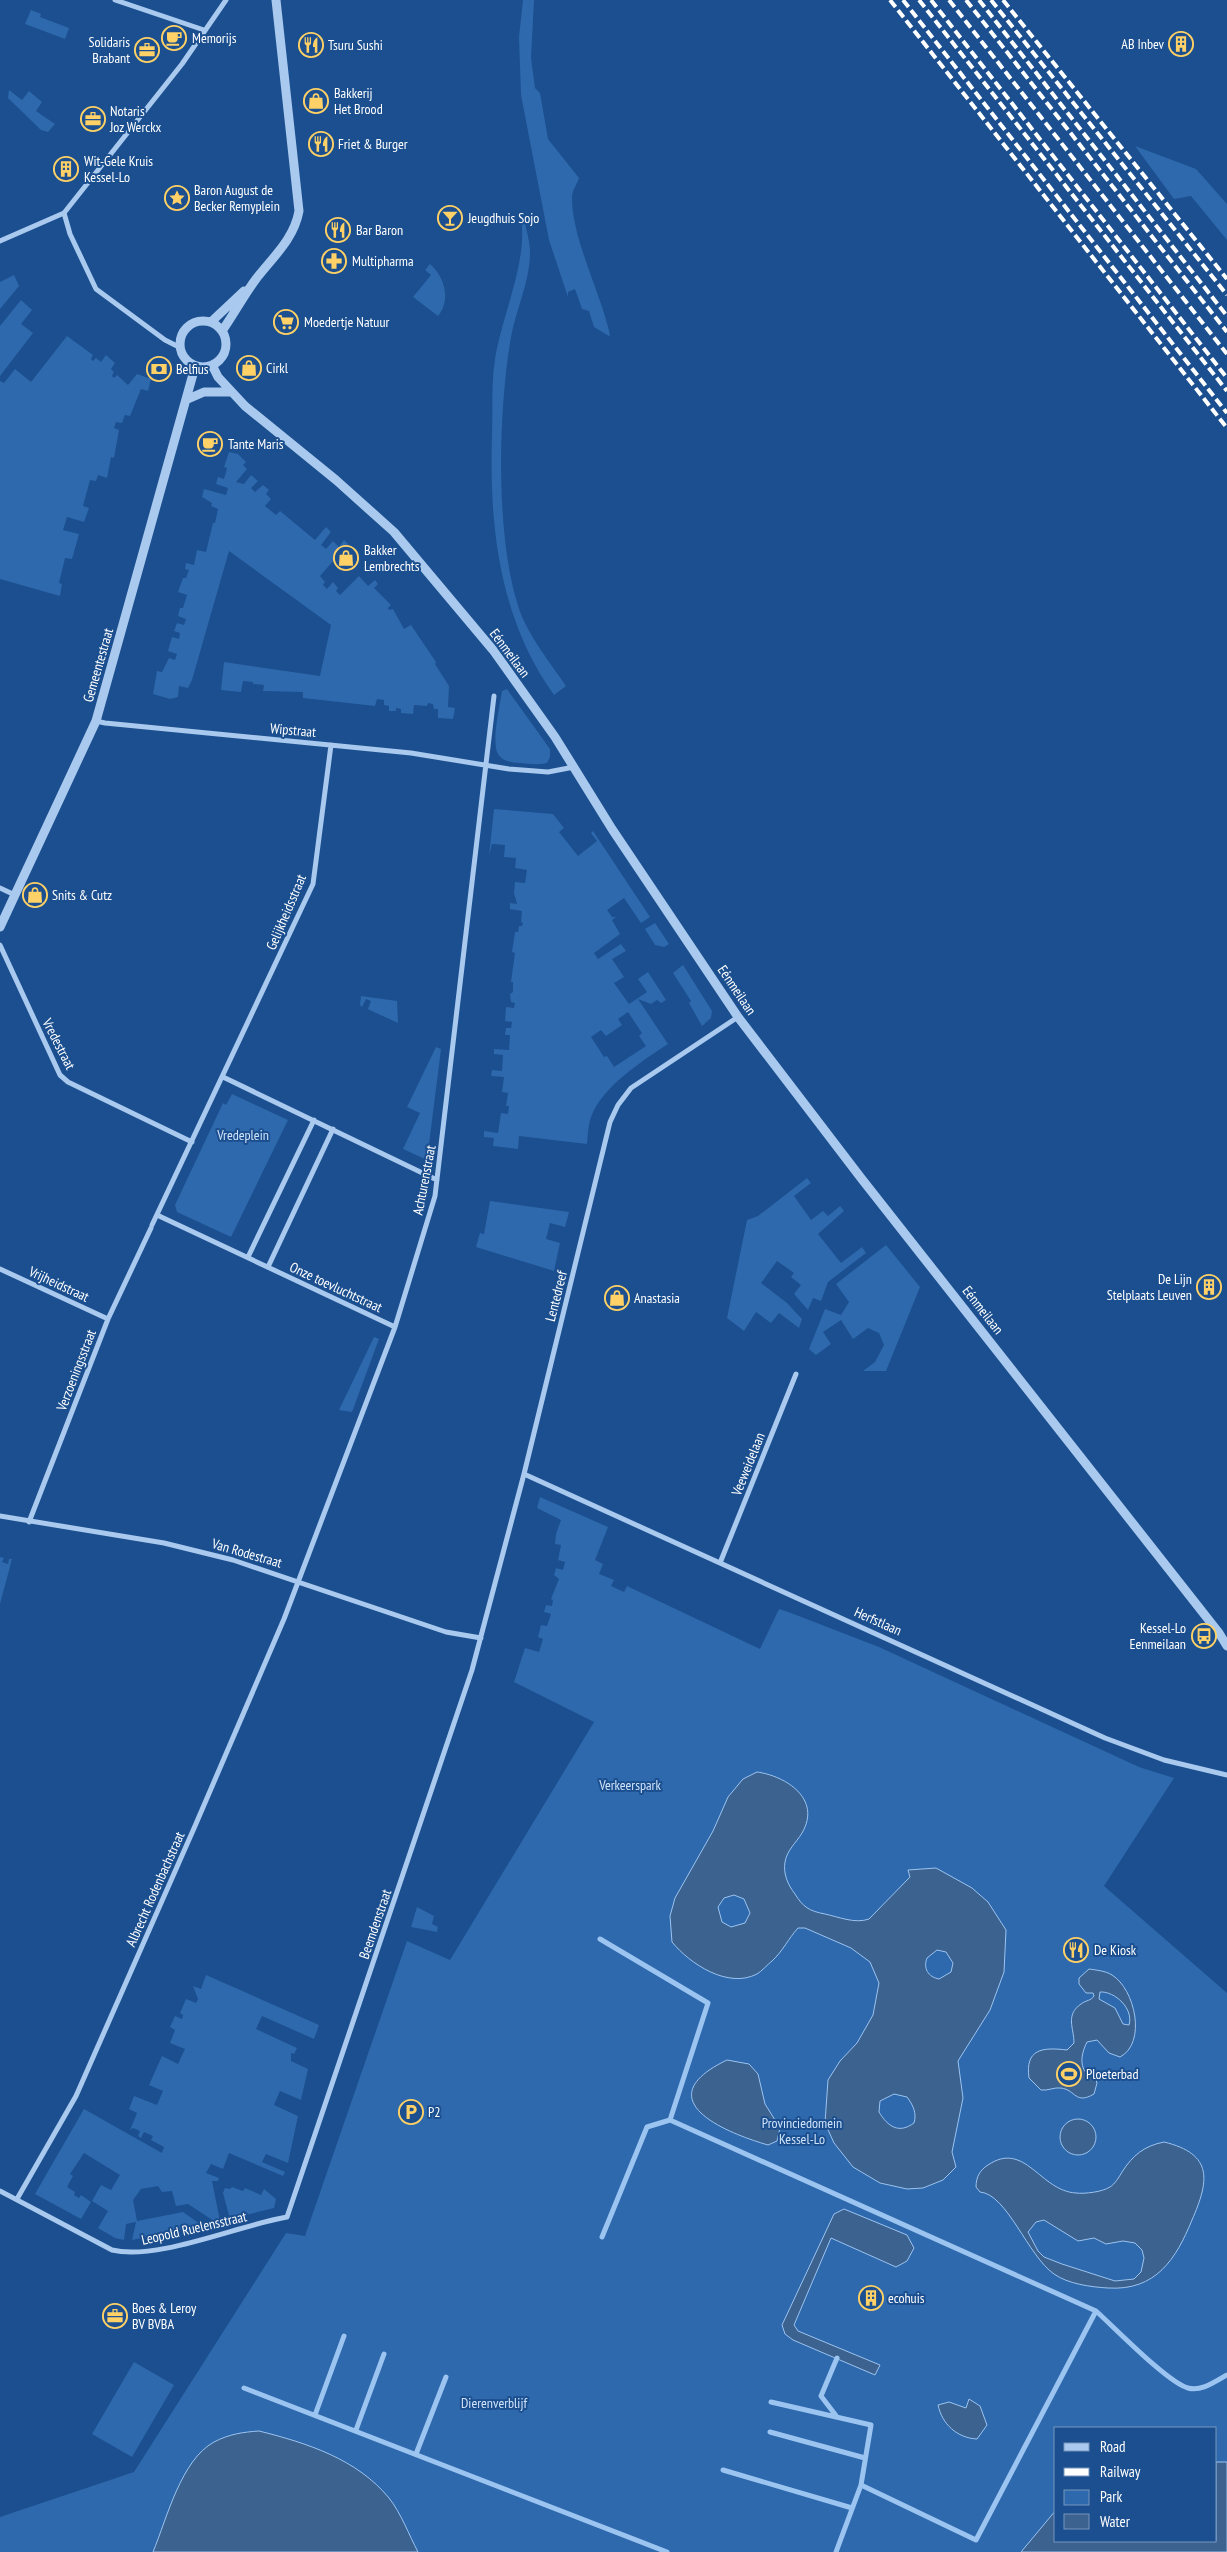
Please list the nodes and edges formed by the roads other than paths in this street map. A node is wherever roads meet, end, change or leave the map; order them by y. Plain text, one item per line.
1 (115, 0) edge
2 (226, 0) edge
3 (276, 0) edge
4 (204, 30) junction
5 (64, 213) junction
6 (2, 240) edge
7 (255, 280) junction
8 (211, 322) junction
9 (222, 331) junction
10 (179, 347) junction
11 (212, 365) junction
12 (195, 367) junction
13 (230, 392) junction
14 (188, 398) junction
15 (494, 696) dead end
16 (96, 721) junction
17 (331, 745) junction
18 (487, 765) junction
19 (574, 767) junction
20 (0, 888) edge
21 (16, 895) junction
22 (0, 927) edge
23 (0, 944) edge
24 (738, 1017) junction
25 (224, 1076) junction
26 (314, 1120) junction
27 (333, 1129) junction
28 (192, 1142) junction
29 (438, 1180) junction
30 (157, 1215) junction
31 (248, 1257) junction
32 (268, 1267) junction
33 (0, 1269) edge
34 (108, 1319) junction
35 (395, 1327) junction
36 (796, 1374) dead end
37 (524, 1474) junction
38 (0, 1516) edge
39 (29, 1522) junction
40 (720, 1563) junction
41 (298, 1580) junction
42 (481, 1638) junction
43 (1227, 1646) edge
44 (1227, 1775) edge
45 (0, 2191) edge
46 (17, 2199) junction
47 (288, 2217) joint

1 - 4 street
2 - 4 street
3 - 7 street
4 - 5 street
5 - 6 street
5 - 10 street
7 - 8 street
7 - 9 street
8 - 9 street
8 - 10 street
9 - 11 street
10 - 12 street
11 - 12 street
11 - 13 street, Eénmeilaan
12 - 14 street, Gemeentestraat
13 - 14 street
13 - 19 street, Eénmeilaan
14 - 16 street, Gemeentestraat
15 - 18 street
16 - 17 street, Wipstraat
16 - 21 street, Gemeentestraat
17 - 18 street, Wipstraat
17 - 25 street, Gelijkheidsstraat
18 - 19 street, Wipstraat
18 - 29 street, Achturenstraat
19 - 24 street, Eénmeilaan
20 - 21 street
21 - 22 street, Gemeentestraat
23 - 28 street, Vredestraat
24 - 37 street, Lentedreef
24 - 43 street, Eénmeilaan
25 - 26 street
25 - 28 street
26 - 27 street
26 - 31 street
27 - 29 street
27 - 32 street
28 - 30 street
29 - 35 street, Achturenstraat
30 - 31 street
30 - 34 street, Verzoeningsstraat
31 - 32 street
32 - 35 street, Onze toevluchtstraat
33 - 34 street, Vrijheidstraat
34 - 39 street, Verzoeningsstraat
35 - 41 street, Achturenstraat
36 - 40 street, Veeweidelaan
37 - 40 street, Herfstlaan
37 - 42 street, Lentedreef
38 - 39 street, Van Rodestraat
39 - 41 street, Van Rodestraat
40 - 44 street, Herfstlaan
41 - 42 street, Van Rodestraat
41 - 46 street, Albrecht Rodenbachstraat
42 - 47 street, Beemdenstraat
45 - 46 street, Leopold Ruelensstraat
46 - 47 street, Leopold Ruelensstraat

